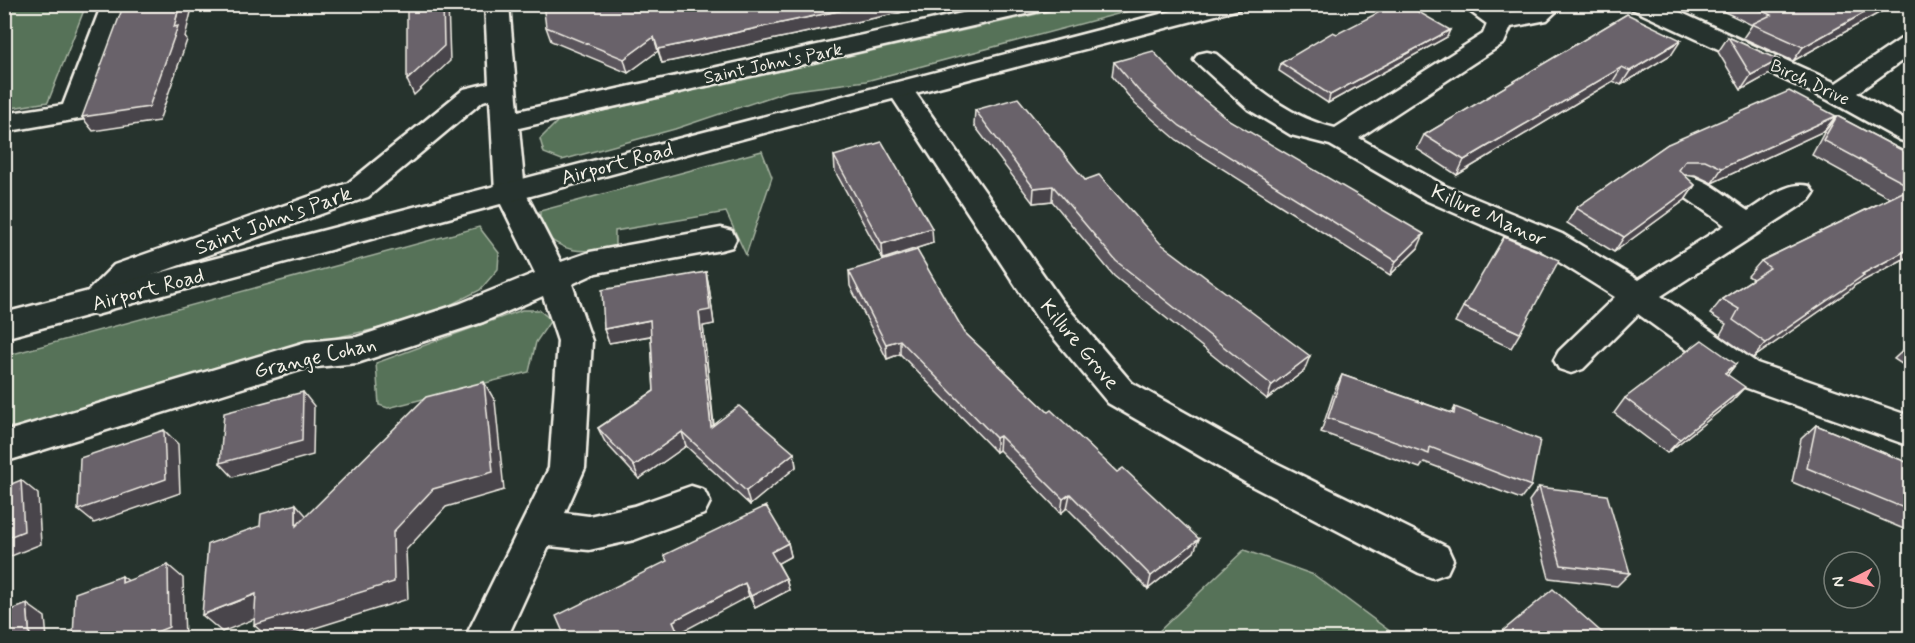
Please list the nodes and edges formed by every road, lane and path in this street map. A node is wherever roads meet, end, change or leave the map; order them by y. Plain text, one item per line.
1 (114, 4) edge
2 (496, 4) edge
3 (1039, 4) edge
4 (1230, 4) edge
5 (1472, 4) edge
6 (1552, 4) edge
7 (1641, 4) edge
8 (1500, 21) junction
9 (1911, 44) edge
10 (1207, 60) dead end
11 (504, 88) junction
12 (901, 91) junction
13 (1838, 94) junction
14 (507, 122) junction
15 (4, 123) edge
16 (1911, 134) edge
17 (1339, 138) junction
18 (1686, 184) edge
19 (510, 192) junction
20 (1799, 193) dead end
21 (1746, 225) junction
22 (722, 239) dead end
23 (554, 279) junction
24 (1635, 297) junction
25 (96, 303) junction
26 (4, 326) edge
27 (1571, 360) dead end
28 (1911, 431) edge
29 (4, 447) edge
30 (691, 502) dead end
31 (539, 528) junction
32 (1433, 560) dead end
33 (486, 639) edge

1 - 15 street
2 - 11 street
3 - 14 street, Saint John's Park
4 - 12 street, Airport Road
5 - 8 street
6 - 8 street
7 - 13 street, Birch Drive
8 - 17 street
9 - 13 street
10 - 17 street, Killure Manor
11 - 14 street
11 - 25 street, Saint John's Park
12 - 19 street, Airport Road
12 - 32 street, Killure Grove
13 - 16 street, Birch Drive
14 - 19 street
17 - 24 street, Killure Manor
18 - 21 street
19 - 23 street
19 - 25 street, Airport Road
20 - 21 street
21 - 24 street
22 - 23 street, Grange Cohan
23 - 29 street, Grange Cohan
23 - 31 street
24 - 27 street
24 - 28 street, Killure Manor
25 - 26 street, Airport Road
30 - 31 street
31 - 33 street

